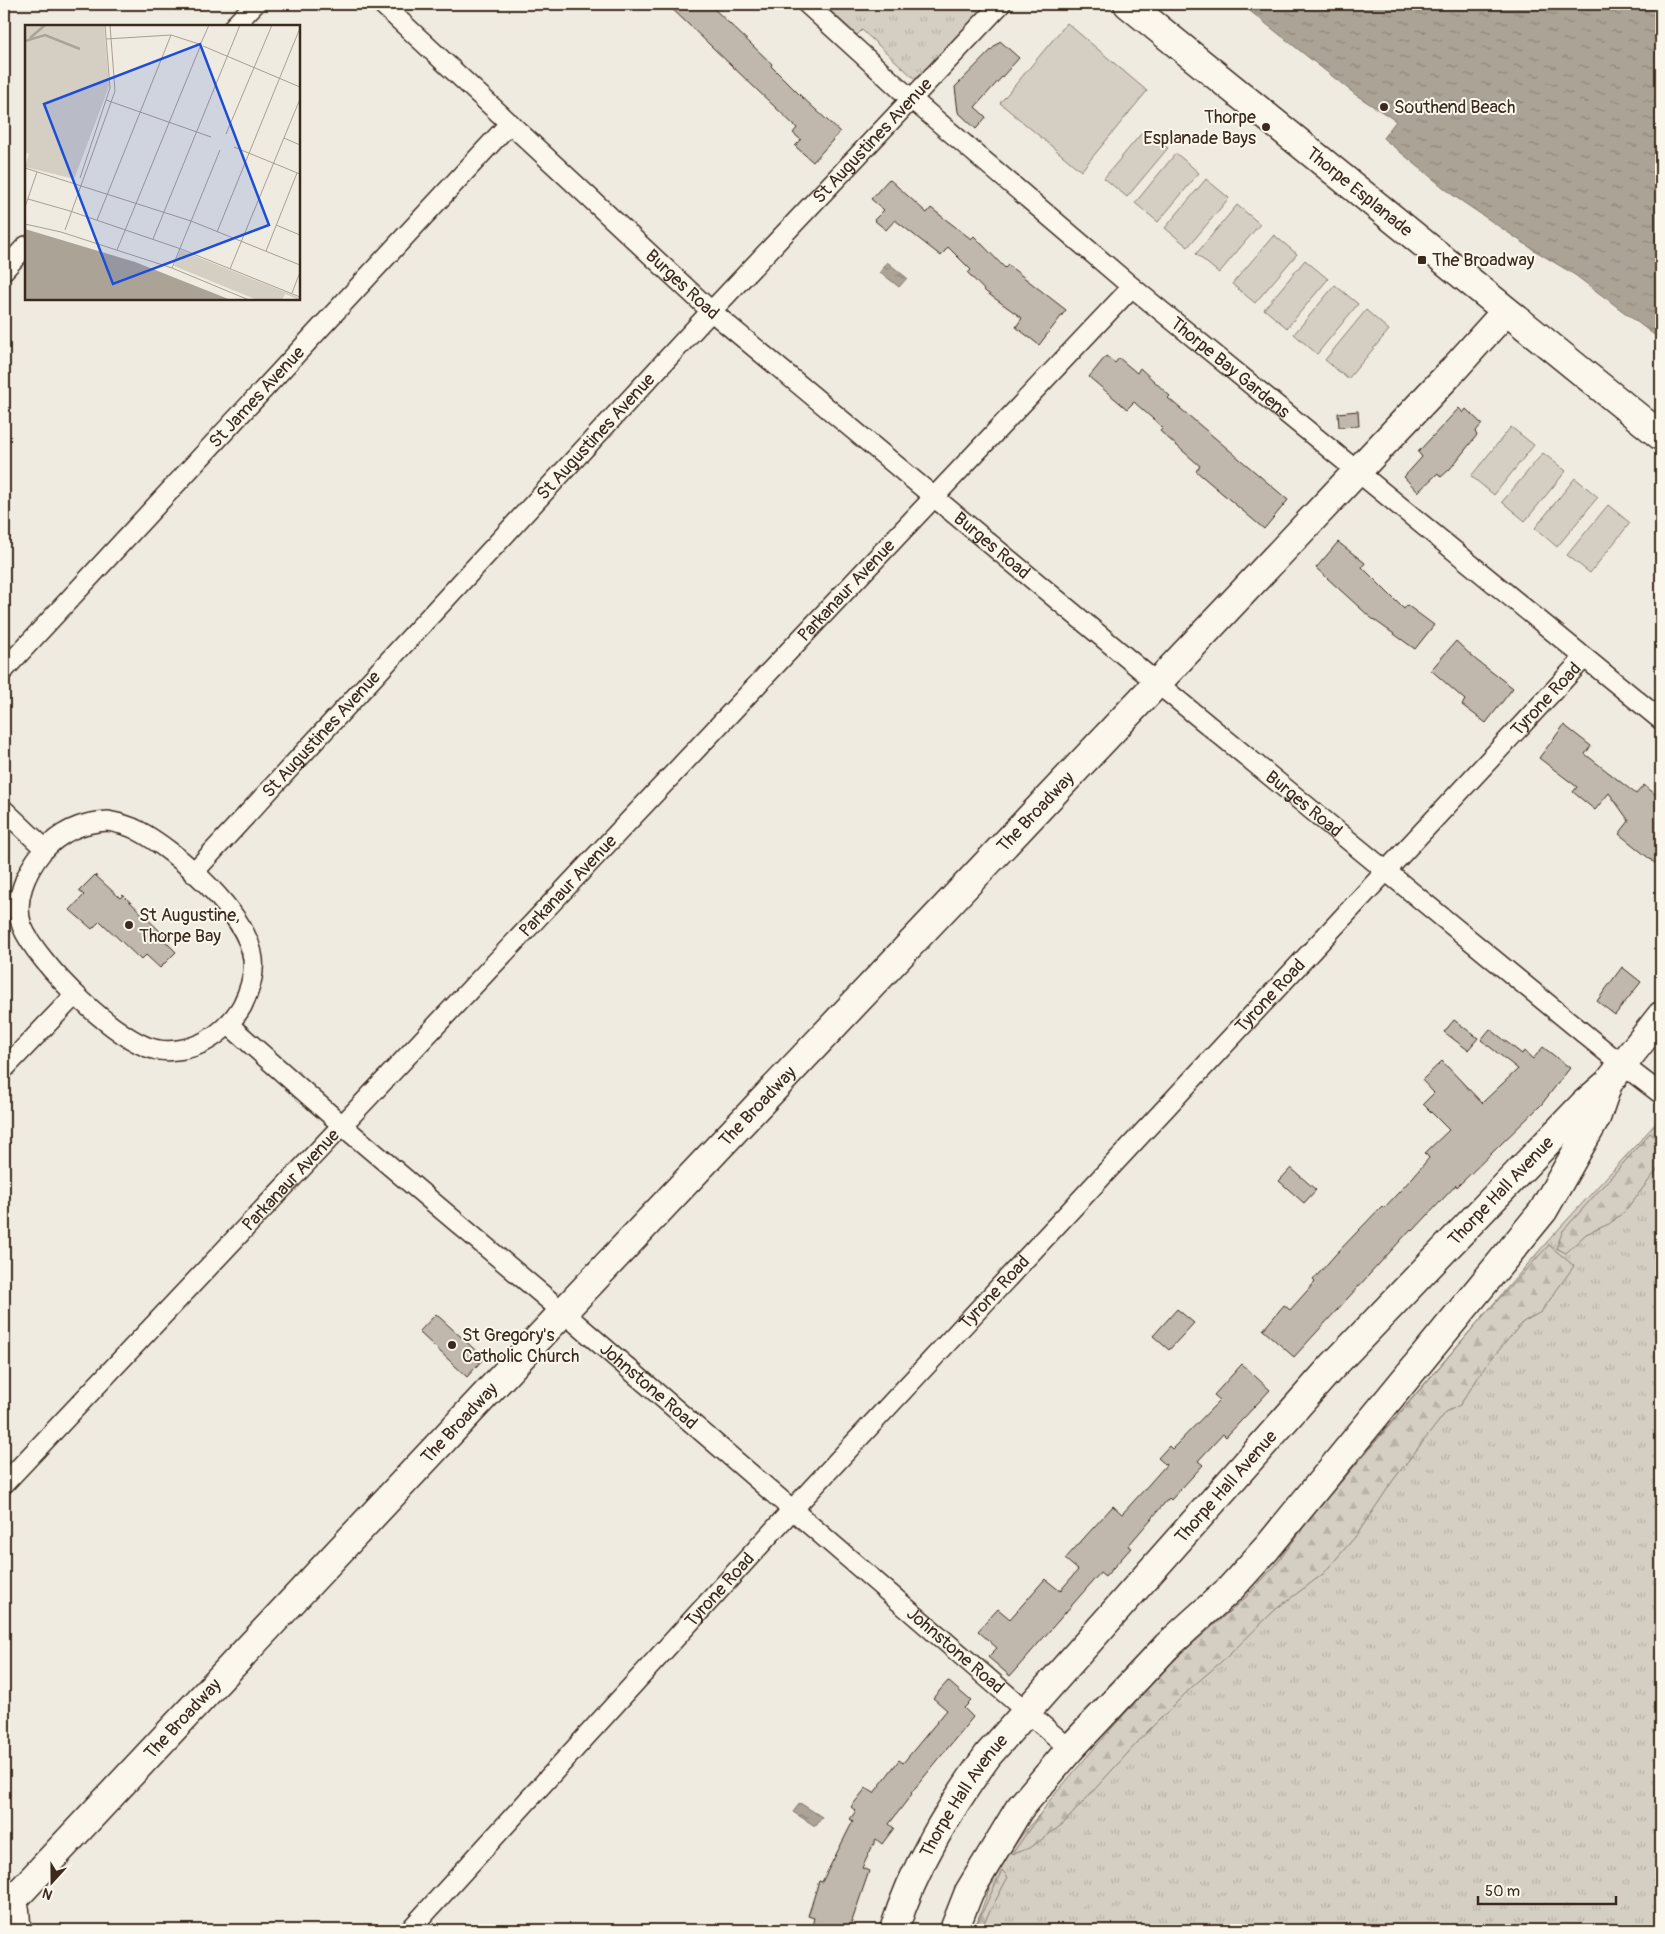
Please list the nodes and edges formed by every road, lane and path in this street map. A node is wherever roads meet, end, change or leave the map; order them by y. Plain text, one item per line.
1 (255, 4) edge
2 (382, 4) edge
3 (807, 4) edge
4 (1001, 4) edge
5 (1128, 4) edge
6 (235, 25) edge
7 (910, 98) junction
8 (510, 123) junction
9 (25, 247) edge
10 (4, 270) edge
11 (1132, 287) junction
12 (711, 311) junction
13 (1506, 311) junction
14 (1661, 436) edge
15 (1358, 470) junction
16 (933, 497) junction
17 (1584, 658) junction
18 (4, 670) edge
19 (1157, 683) junction
20 (1661, 720) edge
21 (4, 810) edge
22 (45, 849) junction
23 (1385, 871) junction
24 (193, 873) junction
25 (75, 995) junction
26 (1661, 1016) edge
27 (228, 1024) junction
28 (4, 1069) edge
29 (1615, 1074) junction
30 (1661, 1094) edge
31 (342, 1125) junction
32 (563, 1312) junction
33 (4, 1484) edge
34 (792, 1510) junction
35 (1026, 1712) junction
36 (1070, 1749) junction
37 (7, 1900) edge
38 (12, 1930) edge
39 (410, 1930) edge
40 (894, 1930) edge
41 (954, 1930) edge

1 - 6 street
2 - 8 street, Burges Road
3 - 7 street, Thorpe Bay Gardens
4 - 7 street, St Augustines Avenue
5 - 13 street, Thorpe Esplanade
7 - 11 street, Thorpe Bay Gardens
7 - 12 street, St Augustines Avenue
8 - 12 street, Burges Road
8 - 18 street, St James Avenue
9 - 10 street
11 - 15 street, Thorpe Bay Gardens
11 - 16 street, Parkanaur Avenue
12 - 16 street, Burges Road
12 - 24 street, St Augustines Avenue
13 - 14 street, Thorpe Esplanade
13 - 15 street, The Broadway
15 - 17 street, Thorpe Bay Gardens
15 - 19 street, The Broadway
16 - 19 street, Burges Road
16 - 31 street, Parkanaur Avenue
17 - 20 street, Thorpe Bay Gardens
17 - 23 street, Tyrone Road
19 - 23 street, Burges Road
19 - 32 street, The Broadway
21 - 22 street
22 - 24 street
22 - 25 street
23 - 29 street, Burges Road
23 - 34 street, Tyrone Road
24 - 27 street
25 - 27 street
25 - 28 street
26 - 29 street, Thorpe Hall Avenue
27 - 31 street, Johnstone Road
29 - 30 street, Burges Road
29 - 35 street, Thorpe Hall Avenue
29 - 36 street, Thorpe Hall Avenue
31 - 32 street, Johnstone Road
31 - 33 street, Parkanaur Avenue
32 - 34 street, Johnstone Road
32 - 37 street, The Broadway
34 - 35 street, Johnstone Road
34 - 39 street, Tyrone Road
35 - 36 street, Johnstone Road
35 - 40 street, Thorpe Hall Avenue
36 - 41 street, Thorpe Hall Avenue
37 - 38 street

